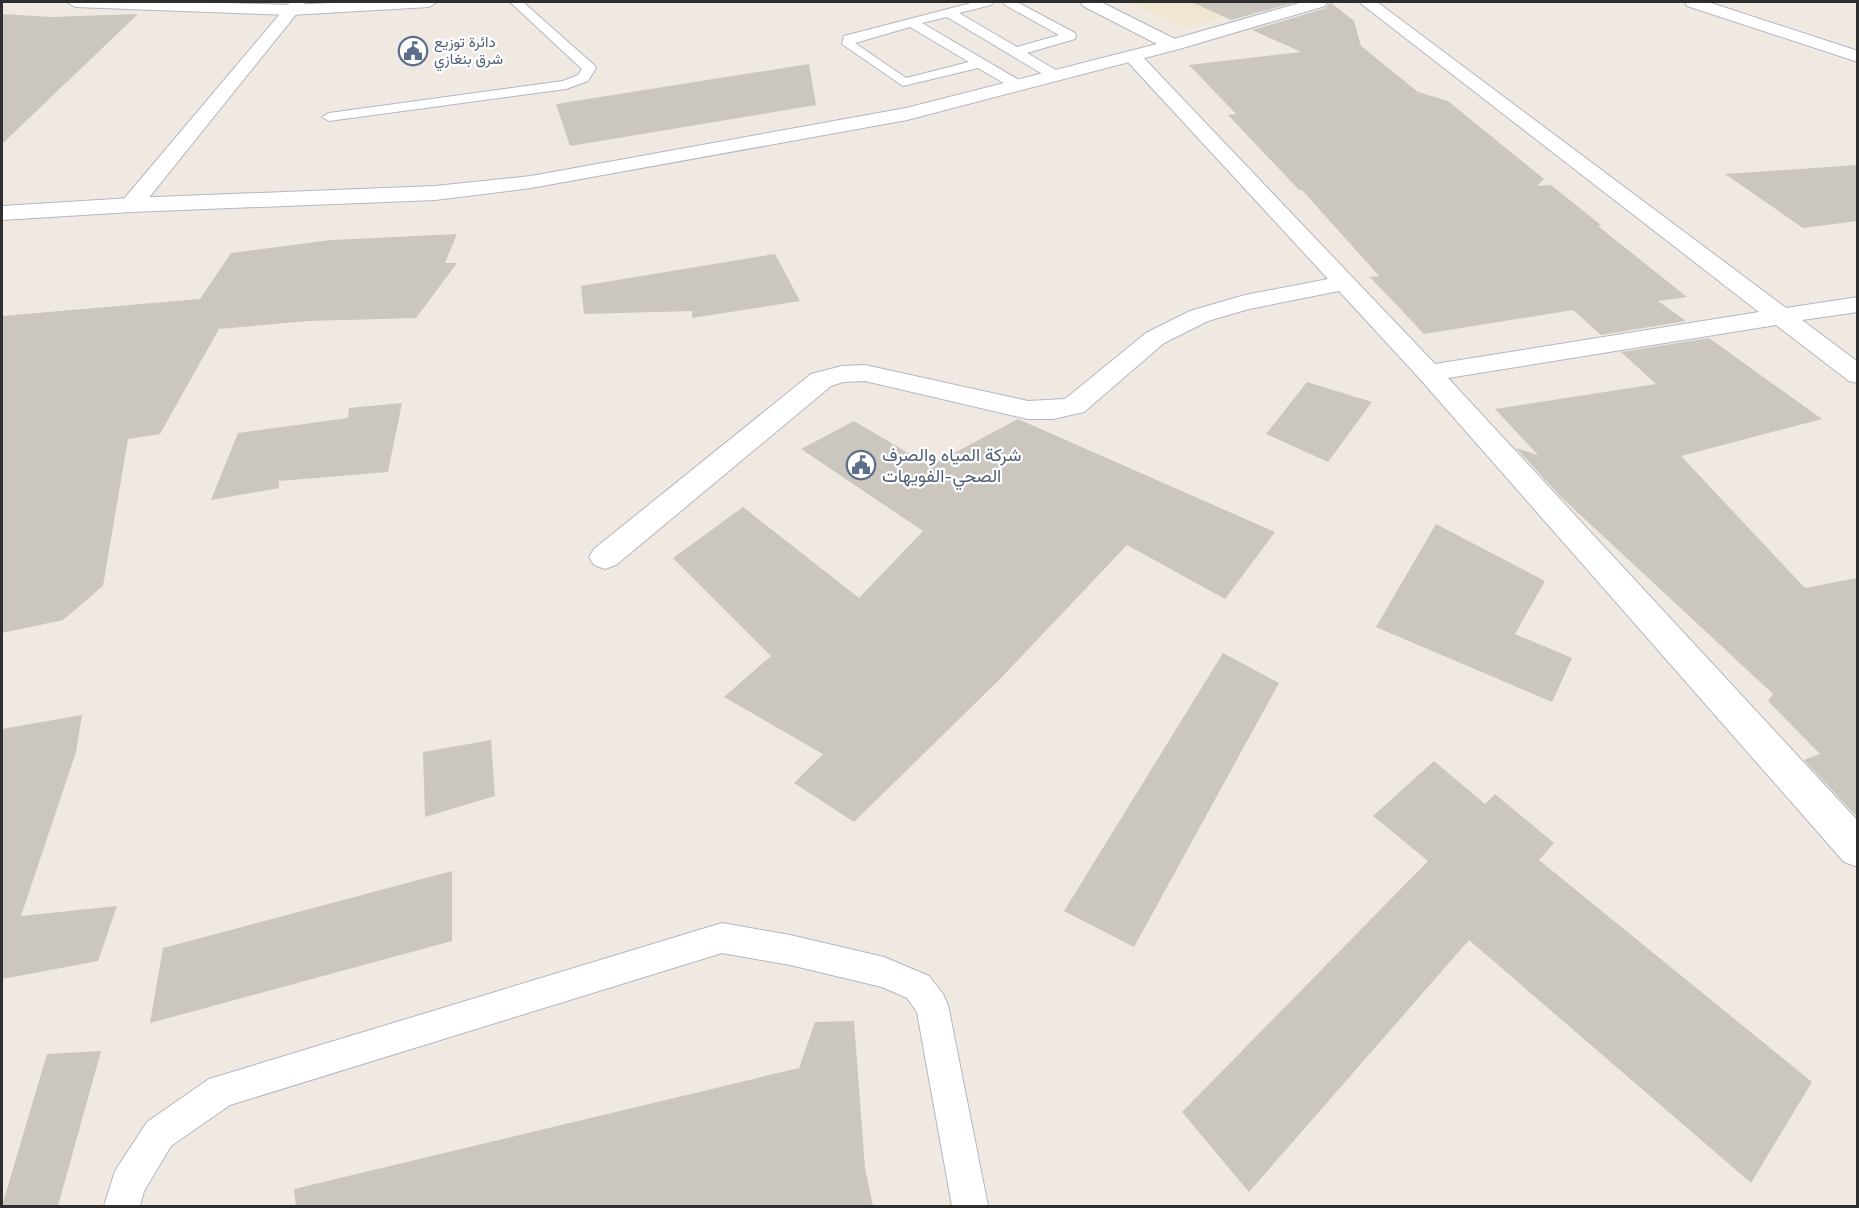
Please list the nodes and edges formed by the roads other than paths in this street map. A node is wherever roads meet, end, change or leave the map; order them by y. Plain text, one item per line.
1 (75, 2) edge
2 (429, 2) edge
3 (516, 2) edge
4 (987, 2) edge
5 (1009, 2) edge
6 (1089, 2) edge
7 (1319, 2) edge
8 (1367, 2) edge
9 (1693, 2) edge
10 (294, 6) edge
11 (948, 12) junction
12 (911, 22) junction
13 (1173, 45) junction
14 (1016, 52) junction
15 (1133, 57) junction
16 (1857, 57) edge
17 (980, 63) junction
18 (1056, 76) junction
19 (1019, 86) junction
20 (329, 117) dead end
21 (131, 205) junction
22 (2, 213) edge
23 (1345, 283) junction
24 (1857, 304) edge
25 (1782, 316) junction
26 (1429, 373) junction
27 (1857, 375) edge
28 (605, 557) dead end
29 (1857, 849) edge
30 (122, 1206) edge
31 (970, 1206) edge

1 - 10 street
2 - 10 street
3 - 20 lane
4 - 11 lane
5 - 14 lane
6 - 13 street
7 - 13 street
8 - 25 street
9 - 16 street
10 - 21 street
11 - 12 lane
11 - 14 lane
12 - 17 lane
12 - 17 lane
13 - 15 street
14 - 18 lane
15 - 18 street
15 - 23 street
17 - 19 lane
18 - 19 street
19 - 21 street
21 - 22 street
23 - 26 street
23 - 28 street
24 - 25 street
25 - 26 street
25 - 27 street
26 - 29 street
30 - 31 lane

